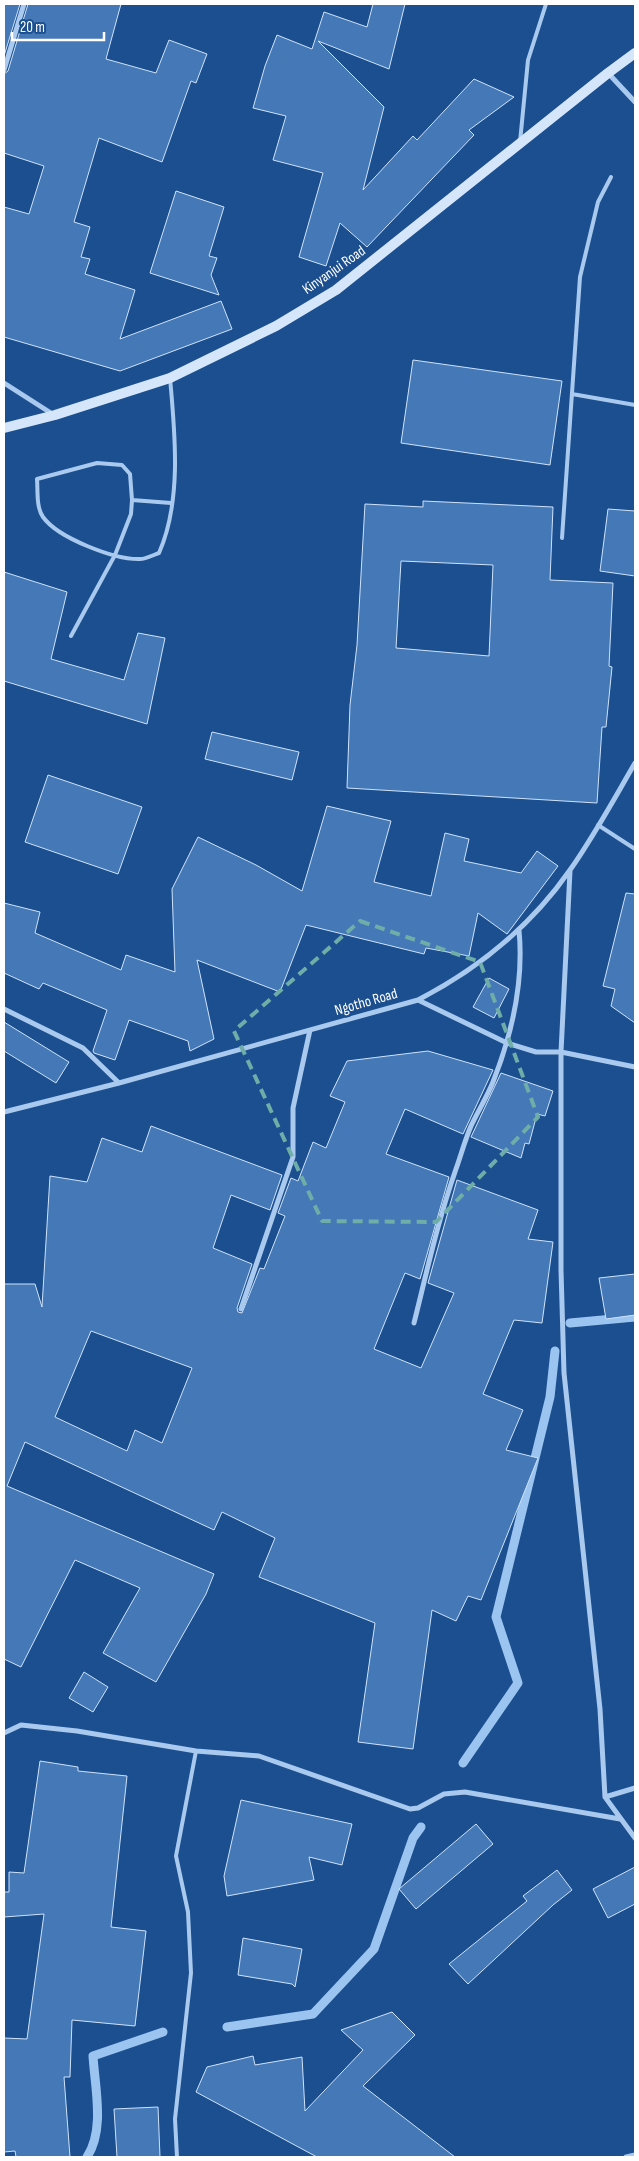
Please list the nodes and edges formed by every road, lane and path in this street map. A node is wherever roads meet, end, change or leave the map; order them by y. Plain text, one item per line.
1 (24, 4) edge
2 (546, 4) edge
3 (635, 54) edge
4 (4, 70) edge
5 (608, 73) junction
6 (635, 102) edge
7 (519, 144) junction
8 (611, 177) dead end
9 (170, 378) junction
10 (4, 383) edge
11 (572, 394) junction
12 (635, 405) edge
13 (55, 415) junction
14 (4, 428) edge
15 (132, 500) junction
16 (171, 503) junction
17 (562, 538) dead end
18 (115, 555) junction
19 (71, 636) dead end
20 (635, 763) edge
21 (598, 825) junction
22 (635, 849) edge
23 (570, 871) junction
24 (519, 930) junction
25 (418, 1000) junction
26 (4, 1009) edge
27 (310, 1030) junction
28 (506, 1043) junction
29 (562, 1052) junction
30 (635, 1067) edge
31 (119, 1083) junction
32 (4, 1112) edge
33 (241, 1309) dead end
34 (414, 1323) dead end
35 (4, 1733) edge
36 (196, 1752) junction
37 (635, 1788) edge
38 (605, 1797) junction
39 (620, 1819) junction
40 (635, 1838) edge
41 (635, 2155) edge
42 (177, 2157) edge
43 (626, 2157) edge

1 - 4 street
2 - 7 lane
3 - 5 main road, Kinyanjui Road
5 - 6 street
5 - 7 main road, Kinyanjui Road
7 - 9 main road, Kinyanjui Road
8 - 11 lane
9 - 13 main road, Kinyanjui Road
9 - 16 lane
10 - 13 street
11 - 12 lane
11 - 17 lane
13 - 14 main road, Kinyanjui Road
15 - 16 lane
15 - 18 lane
15 - 18 lane
16 - 18 lane
18 - 19 lane
20 - 21 street, Ngotho Road
21 - 22 lane
21 - 23 street, Ngotho Road
23 - 24 street, Ngotho Road
23 - 29 street
24 - 25 street, Ngotho Road
24 - 28 street
25 - 27 street, Ngotho Road
25 - 28 street
26 - 31 street
27 - 31 street, Ngotho Road
27 - 33 street
28 - 29 street
28 - 34 street
29 - 30 street
29 - 38 street
31 - 32 street, Ngotho Road
35 - 36 street
36 - 39 street
36 - 42 lane
37 - 38 street
38 - 39 street
39 - 40 street
41 - 43 street

